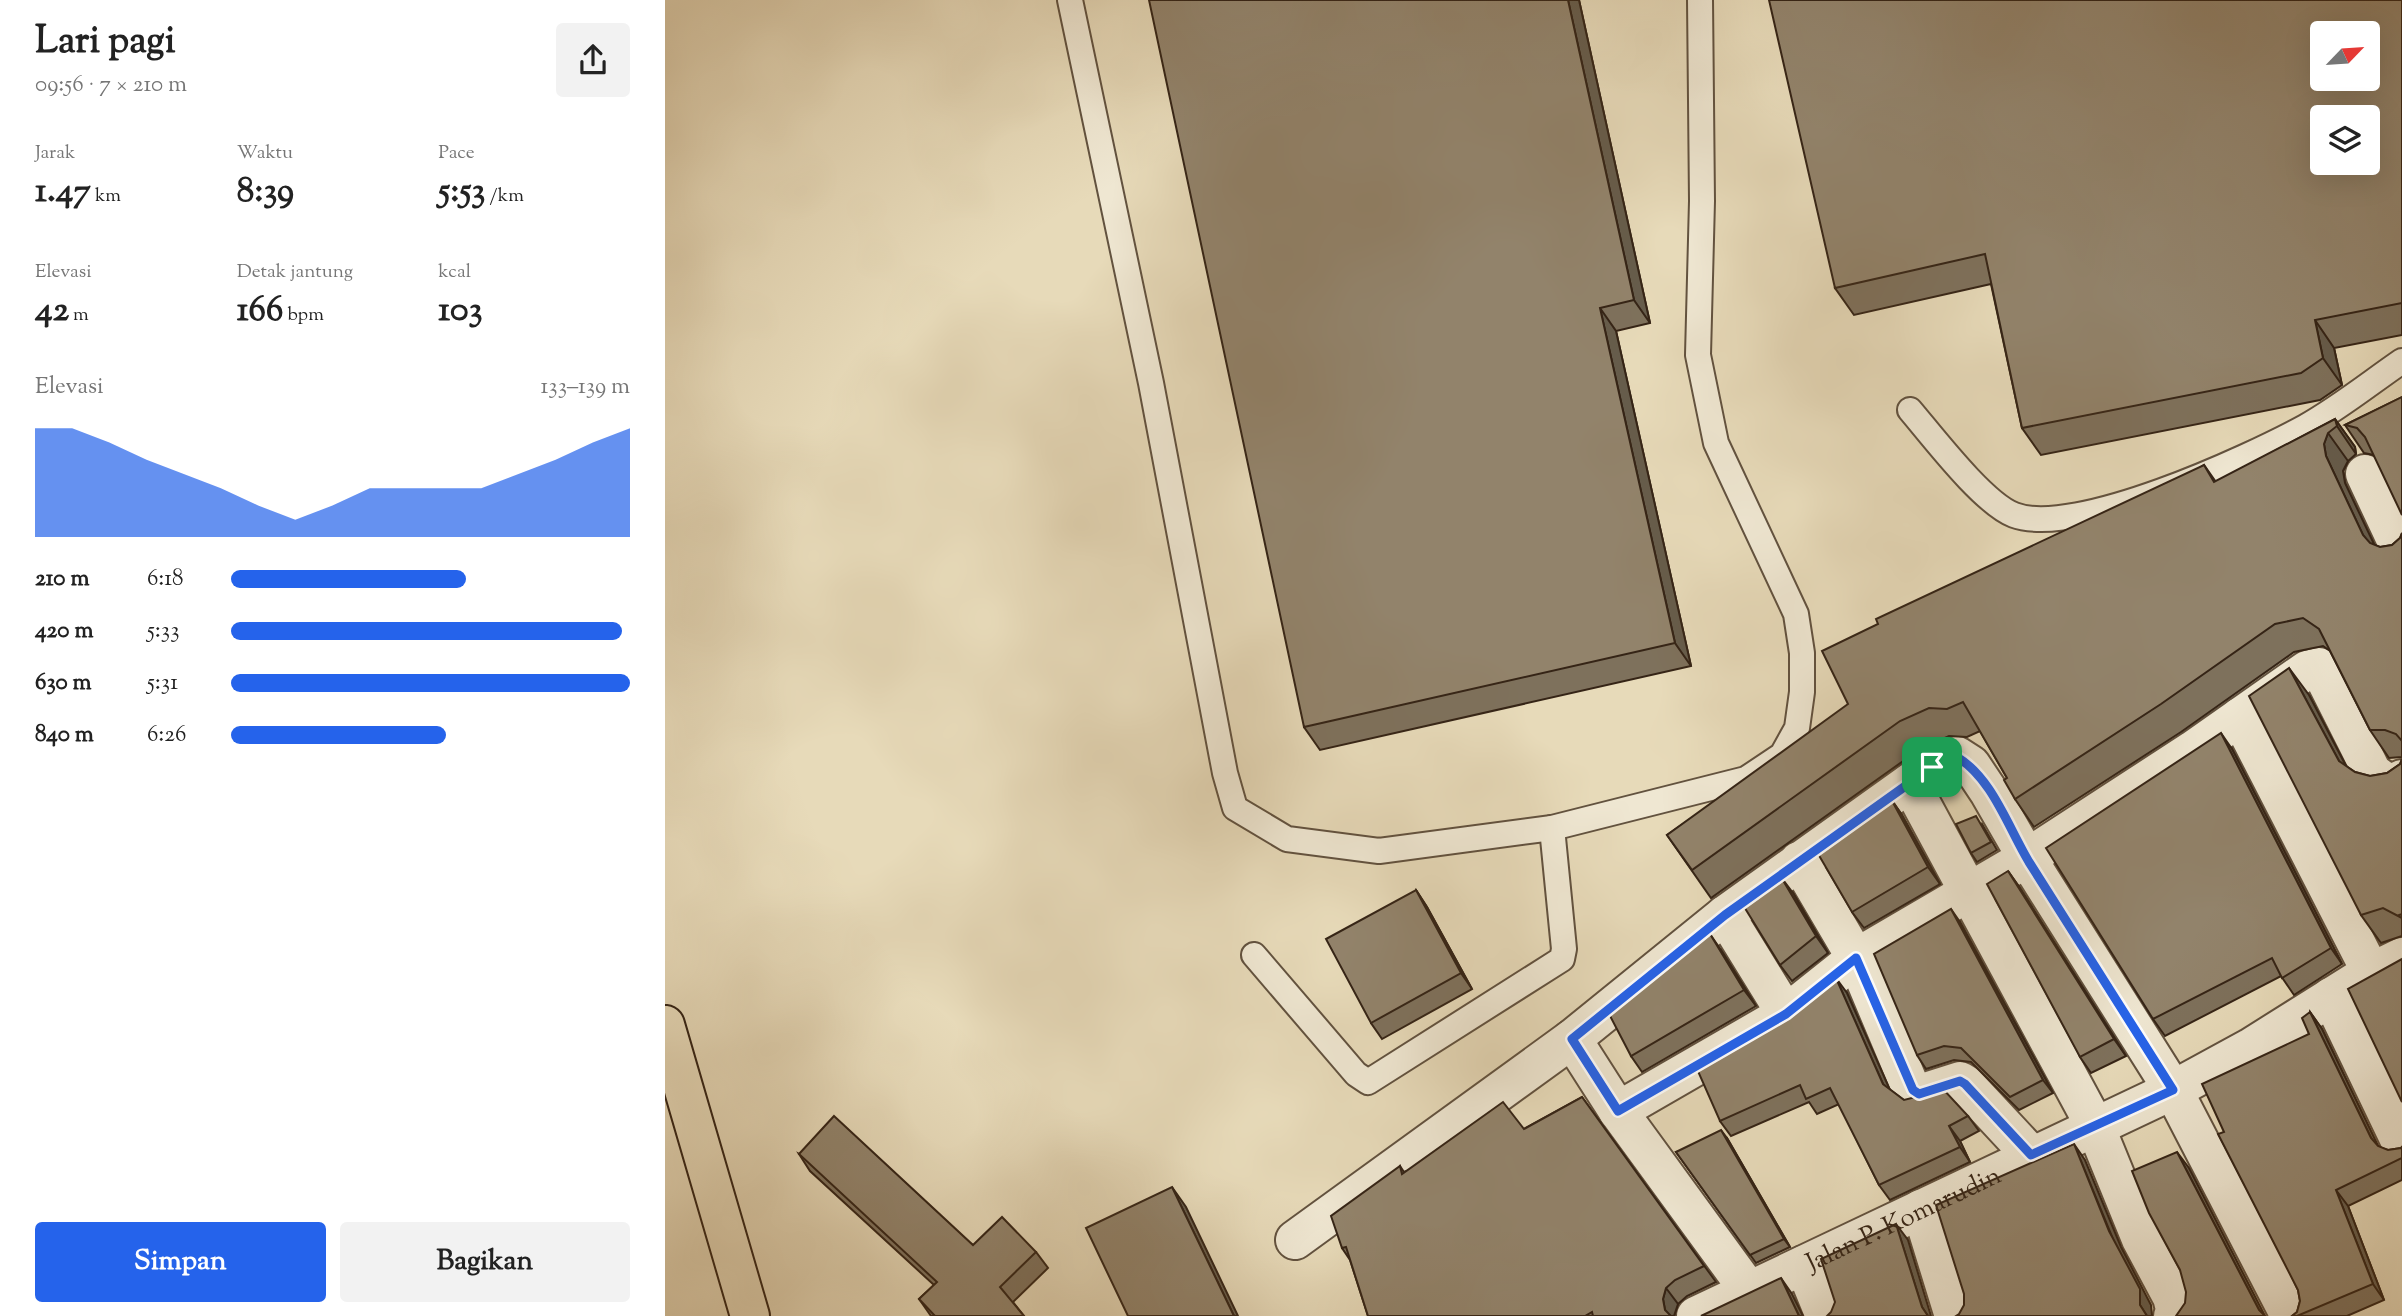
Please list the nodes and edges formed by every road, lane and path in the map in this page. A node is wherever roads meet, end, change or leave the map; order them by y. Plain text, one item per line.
1 (1070, 0) edge
2 (1700, 0) edge
3 (2402, 361) edge
4 (1910, 410) dead end
5 (2365, 474) edge
6 (2402, 553) edge
7 (2240, 717) junction
8 (2402, 779) edge
9 (1910, 783) junction
10 (1552, 828) junction
11 (2027, 858) junction
12 (1799, 861) junction
13 (1971, 893) junction
14 (1725, 915) junction
15 (1254, 955) dead end
16 (1856, 958) junction
17 (2386, 965) edge
18 (2331, 997) junction
19 (1786, 1014) junction
20 (665, 1025) edge
21 (1572, 1039) junction
22 (2173, 1090) junction
23 (1618, 1111) junction
24 (2095, 1126) junction
25 (2402, 1145) edge
26 (2031, 1155) junction
27 (1921, 1209) junction
28 (1295, 1240) dead end
29 (1804, 1265) junction
30 (1750, 1292) junction
31 (750, 1316) edge
32 (1696, 1316) edge
33 (1825, 1316) edge
34 (1954, 1316) edge
35 (2173, 1316) edge
36 (2290, 1316) edge

1 - 10 lane
2 - 10 lane
3 - 4 lane
5 - 6 street
7 - 8 street
7 - 11 street
7 - 17 street
9 - 11 street
9 - 12 street
9 - 13 street
10 - 15 lane
11 - 13 street
11 - 22 street
12 - 14 street
12 - 16 street
13 - 16 street
13 - 24 street
14 - 19 street
14 - 21 street
16 - 19 street
16 - 26 street
17 - 18 street, Jalan P. Komarudin
18 - 22 street, Jalan P. Komarudin
18 - 25 street
19 - 23 street
20 - 31 highway
21 - 23 street
21 - 28 street
22 - 24 street, Jalan P. Komarudin
22 - 36 street
23 - 30 street
24 - 26 street, Jalan P. Komarudin
24 - 35 street
26 - 27 street, Jalan P. Komarudin
27 - 29 street, Jalan P. Komarudin
27 - 34 street
29 - 30 street, Jalan P. Komarudin
29 - 33 street
30 - 32 street, Jalan P. Komarudin

